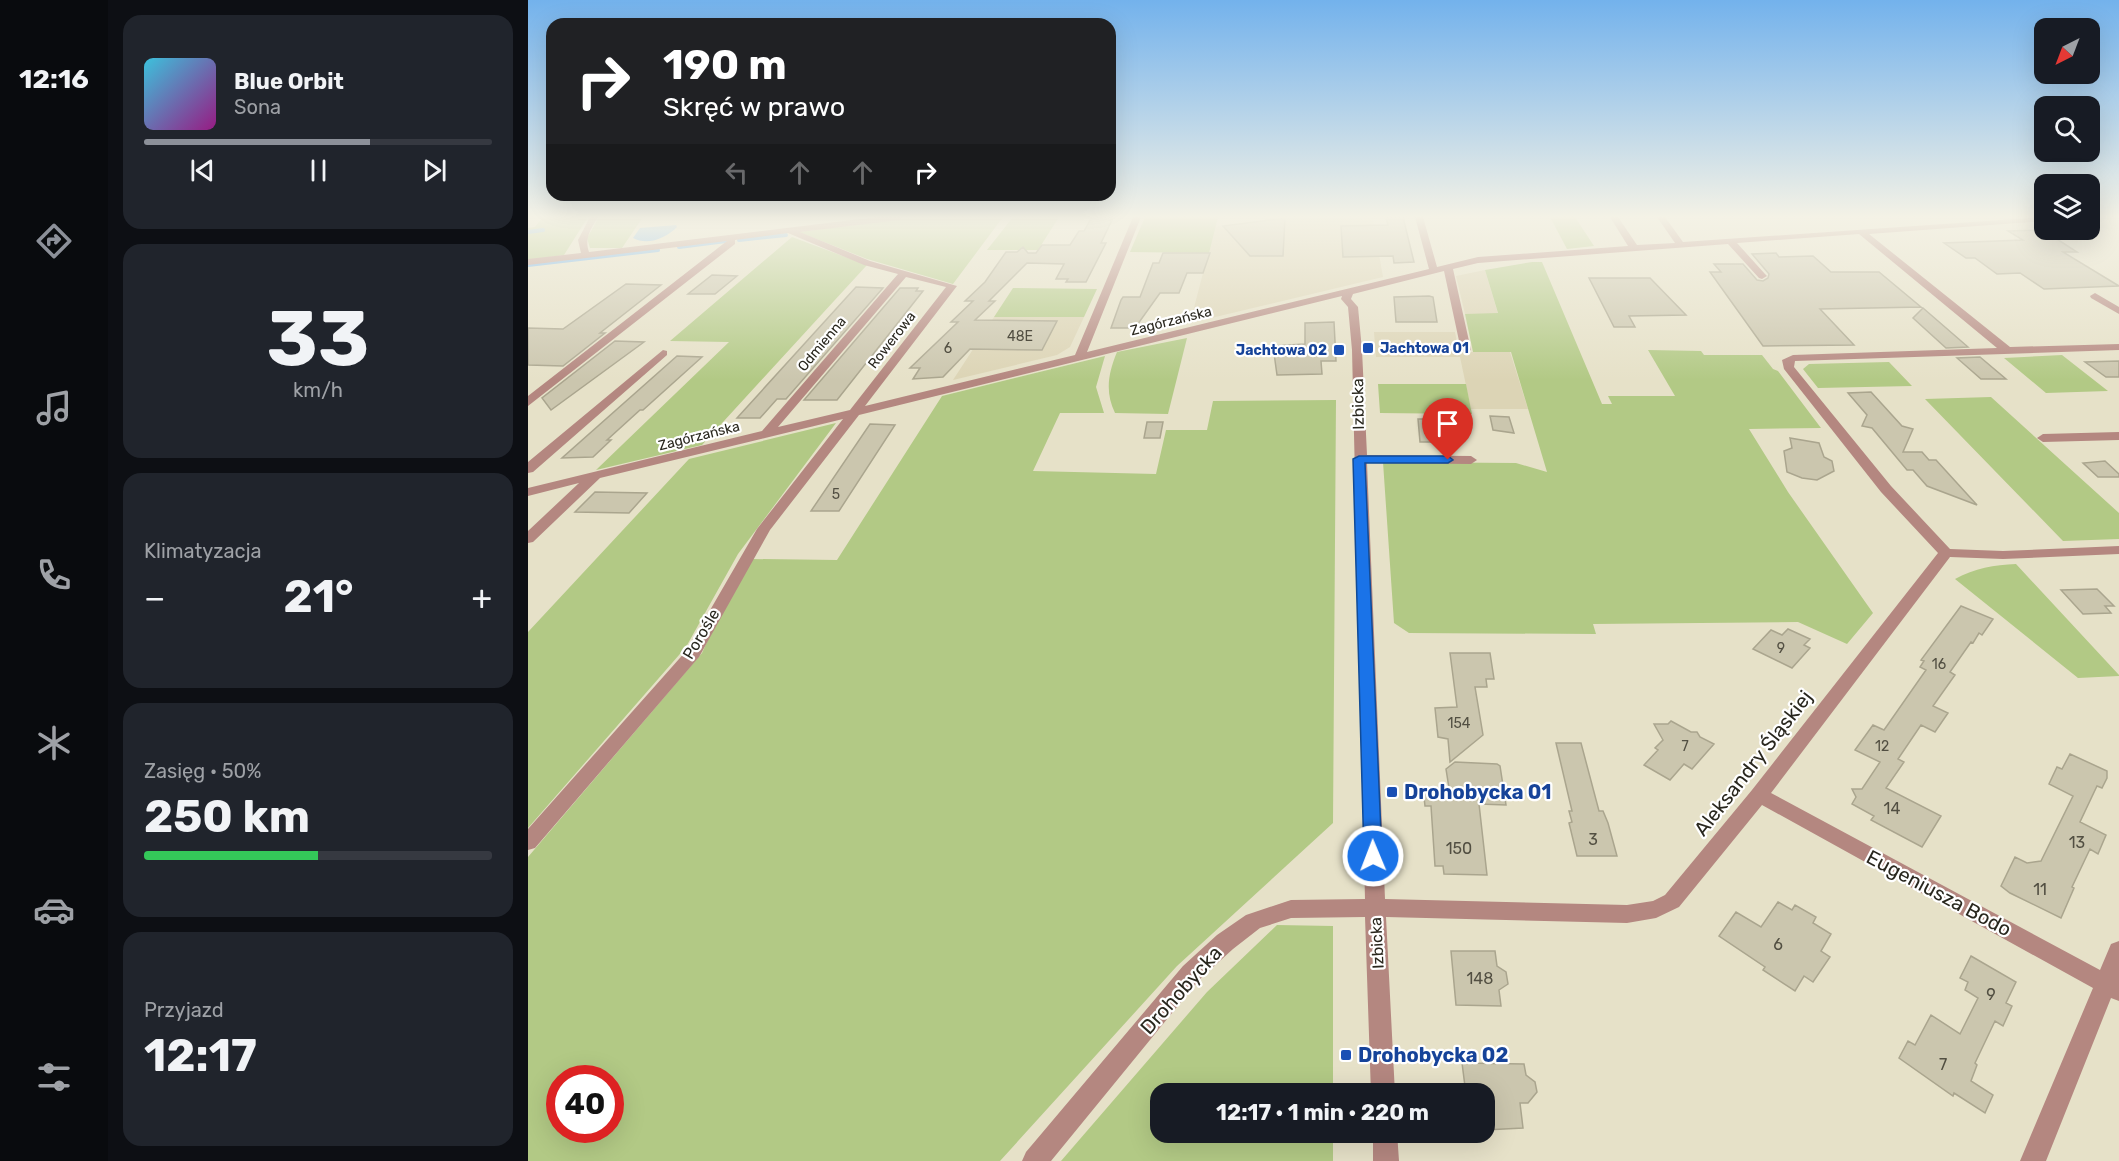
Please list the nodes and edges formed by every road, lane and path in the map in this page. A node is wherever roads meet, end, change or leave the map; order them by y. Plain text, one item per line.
1 (696, 271) edge
2 (897, 271) edge
3 (1115, 271) edge
4 (1436, 271) edge
5 (1449, 271) edge
6 (1758, 271) edge
7 (1909, 271) edge
8 (904, 273) junction
9 (1762, 276) dead end
10 (1348, 294) junction
11 (2095, 296) dead end
12 (2119, 311) edge
13 (2119, 347) edge
14 (1466, 350) dead end
15 (663, 352) dead end
16 (2009, 352) junction
17 (1079, 358) junction
18 (528, 402) edge
19 (856, 412) junction
20 (765, 435) junction
21 (2119, 436) edge
22 (2043, 438) dead end
23 (1359, 459) junction
24 (1471, 460) dead end
25 (528, 469) edge
26 (594, 477) junction
27 (528, 492) edge
28 (528, 539) edge
29 (2119, 550) edge
30 (1946, 553) junction
31 (1759, 795) junction
32 (528, 842) edge
33 (1376, 908) junction
34 (2119, 951) edge
35 (2112, 987) edge
36 (1383, 1083) edge
37 (1385, 1143) edge
38 (1035, 1161) edge
39 (1386, 1161) edge
40 (2033, 1161) edge

1 - 18 street
2 - 8 street
3 - 17 street
4 - 10 street, Zagórzańska
5 - 14 street
6 - 9 street
7 - 16 street
8 - 19 street, Rowerowa
8 - 20 street, Odmienna
10 - 17 street, Zagórzańska
10 - 23 street, Izbicka
11 - 12 street
13 - 16 street
15 - 25 street
16 - 30 street
17 - 19 street, Zagórzańska
19 - 20 street, Zagórzańska
19 - 32 street, Porośle
20 - 26 street, Zagórzańska
21 - 22 street
23 - 24 street
23 - 33 street, Izbicka
26 - 27 street, Zagórzańska
26 - 28 street
29 - 30 street
30 - 31 street, Aleksandry Śląskiej
31 - 33 street, Aleksandry Śląskiej
31 - 35 street, Eugeniusza Bodo
33 - 36 street, Izbicka
33 - 38 street, Drohobycka
34 - 35 street
35 - 40 street
37 - 39 street

